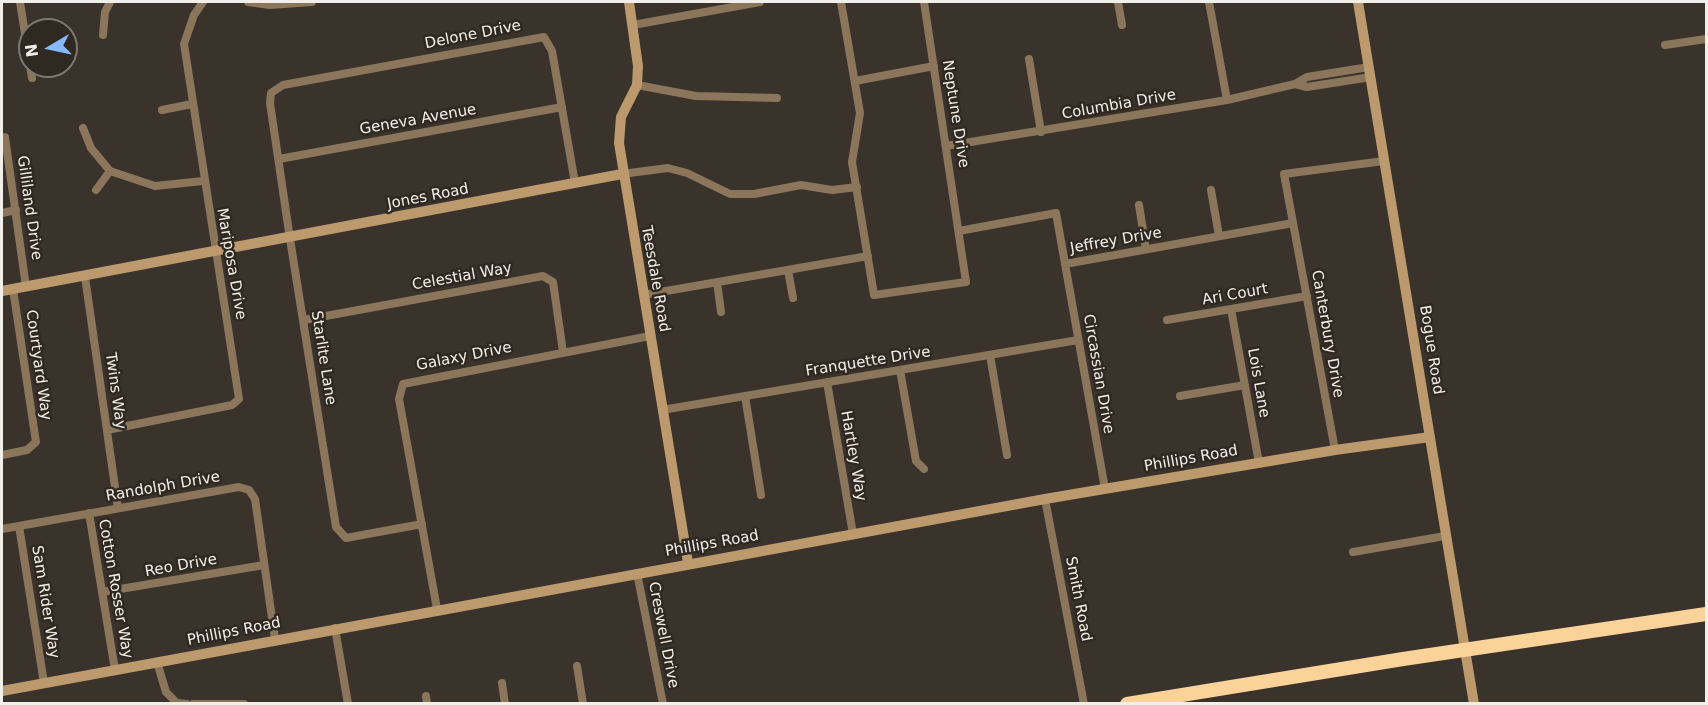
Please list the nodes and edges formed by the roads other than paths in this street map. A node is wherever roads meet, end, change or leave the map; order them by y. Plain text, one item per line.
1 (20, 2) edge
2 (110, 2) edge
3 (203, 2) edge
4 (248, 2) edge
5 (312, 2) edge
6 (628, 2) edge
7 (760, 2) edge
8 (841, 2) edge
9 (924, 2) edge
10 (1118, 2) edge
11 (1209, 2) edge
12 (1358, 2) edge
13 (23, 18) edge
14 (633, 25) junction
15 (1122, 25) dead end
16 (103, 35) dead end
17 (1707, 39) edge
18 (1665, 45) dead end
19 (1029, 59) dead end
20 (934, 66) junction
21 (1370, 72) junction
22 (855, 81) junction
23 (637, 85) junction
24 (777, 98) dead end
25 (1227, 100) junction
26 (270, 103) joint
27 (192, 104) junction
28 (562, 107) junction
29 (162, 110) dead end
30 (84, 128) dead end
31 (1041, 132) junction
32 (2, 138) edge
33 (946, 146) junction
34 (279, 159) junction
35 (1384, 161) junction
36 (110, 171) junction
37 (622, 174) junction
38 (203, 181) junction
39 (575, 183) junction
40 (857, 187) junction
41 (96, 190) dead end
42 (1211, 190) dead end
43 (1139, 205) dead end
44 (16, 210) junction
45 (2, 213) edge
46 (1293, 223) junction
47 (959, 231) junction
48 (1219, 236) junction
49 (290, 239) junction
50 (1146, 249) junction
51 (215, 251) junction
52 (868, 256) junction
53 (1065, 264) junction
54 (788, 270) junction
55 (85, 277) junction
56 (717, 282) junction
57 (26, 287) junction
58 (13, 289) junction
59 (2, 291) edge
60 (642, 295) junction
61 (1307, 296) junction
62 (793, 298) dead end
63 (1231, 309) junction
64 (721, 312) dead end
65 (304, 320) junction
66 (1167, 320) dead end
67 (650, 336) junction
68 (1078, 340) junction
69 (563, 352) junction
70 (990, 355) junction
71 (900, 370) junction
72 (827, 382) junction
73 (1245, 385) junction
74 (745, 396) junction
75 (1180, 396) dead end
76 (662, 410) junction
77 (107, 430) junction
78 (1430, 437) junction
79 (1335, 450) junction
80 (2, 455) edge
81 (1007, 455) dead end
82 (1258, 463) junction
83 (924, 469) dead end
84 (1105, 489) junction
85 (761, 495) dead end
86 (1045, 499) junction
87 (118, 508) junction
88 (89, 513) junction
89 (422, 524) junction
90 (19, 526) junction
91 (2, 529) edge
92 (853, 534) junction
93 (1445, 536) junction
94 (1353, 552) dead end
95 (688, 563) junction
96 (264, 565) junction
97 (637, 573) junction
98 (102, 592) junction
99 (437, 609) junction
100 (1707, 614) edge
101 (335, 628) junction
102 (275, 639) junction
103 (1464, 650) junction
104 (157, 662) junction
105 (577, 666) dead end
106 (115, 670) junction
107 (44, 683) junction
108 (502, 683) dead end
109 (2, 691) edge
110 (187, 704) edge
111 (193, 704) edge
112 (244, 704) edge
113 (348, 704) edge
114 (505, 704) edge
115 (583, 704) edge
116 (663, 704) edge
117 (1084, 704) edge
118 (1128, 704) edge
119 (1474, 704) edge

1 - 13 street
2 - 16 street
3 - 27 street, Mariposa Drive
4 - 5 street
6 - 14 street, Teesdale Road
7 - 14 street
8 - 22 street
9 - 20 street, Neptune Drive
10 - 15 street
11 - 25 street
12 - 21 street, Bogue Road
14 - 23 street, Teesdale Road
17 - 18 street
19 - 31 street
20 - 22 street
20 - 33 street, Neptune Drive
21 - 25 street, Columbia Drive
21 - 35 street, Bogue Road
22 - 40 street
23 - 24 street
23 - 37 street, Teesdale Road
25 - 31 street, Columbia Drive
26 - 28 street, Delone Drive
26 - 34 street, Starlite Lane
27 - 29 street
27 - 38 street, Mariposa Drive
28 - 34 street, Geneva Avenue
28 - 39 street, Delone Drive
30 - 36 street
31 - 33 street, Columbia Drive
32 - 44 street, Gilliland Drive
33 - 47 street, Neptune Drive
34 - 49 street, Starlite Lane
35 - 46 street
35 - 78 street, Bogue Road
36 - 38 street
36 - 41 street
37 - 39 street, Jones Road
37 - 40 street, Jones Road
37 - 60 street, Teesdale Road
38 - 51 street, Mariposa Drive
39 - 49 street, Jones Road
40 - 52 street
42 - 48 street
43 - 50 street
44 - 45 street
44 - 57 street, Gilliland Drive
46 - 48 street, Jeffrey Drive
46 - 61 street, Canterbury Drive
47 - 52 street
47 - 53 street, Jeffrey Drive
48 - 50 street, Jeffrey Drive
49 - 51 street, Jones Road
49 - 65 street, Starlite Lane
50 - 53 street, Jeffrey Drive
51 - 55 street, Jones Road
51 - 77 street, Mariposa Drive
52 - 54 street
53 - 68 street, Circassian Drive
54 - 56 street
54 - 62 street
55 - 57 street, Jones Road
55 - 77 street, Twins Way
56 - 60 street
56 - 64 street
57 - 58 street, Jones Road
58 - 59 street, Jones Road
58 - 80 street, Courtyard Way
60 - 67 street, Teesdale Road
61 - 63 street, Ari Court
61 - 79 street, Canterbury Drive
63 - 66 street, Ari Court
63 - 73 street, Lois Lane
65 - 69 street, Celestial Way
65 - 89 street, Starlite Lane
67 - 69 street, Galaxy Drive
67 - 76 street, Teesdale Road
68 - 70 street, Franquette Drive
68 - 84 street, Circassian Drive
69 - 89 street, Galaxy Drive
70 - 71 street, Franquette Drive
70 - 81 street
71 - 72 street, Franquette Drive
71 - 83 street
72 - 74 street, Franquette Drive
72 - 92 street, Hartley Way
73 - 75 street
73 - 82 street, Lois Lane
74 - 76 street, Franquette Drive
74 - 85 street
76 - 95 street, Teesdale Road
77 - 87 street, Twins Way
78 - 79 street, Phillips Road
78 - 93 street, Bogue Road
79 - 82 street, Phillips Road
82 - 84 street, Phillips Road
84 - 86 street, Phillips Road
86 - 92 street, Phillips Road
86 - 117 street, Smith Road
87 - 88 street, Randolph Drive
87 - 96 street, Randolph Drive
88 - 90 street, Randolph Drive
88 - 98 street, Cotton Rosser Way
89 - 99 street, Galaxy Drive
90 - 91 street, Randolph Drive
90 - 107 street, Sam Rider Way
92 - 95 street, Phillips Road
93 - 94 street
93 - 103 street, Bogue Road
95 - 97 street, Phillips Road
96 - 98 street, Reo Drive
96 - 102 street, Randolph Drive
97 - 99 street, Phillips Road
97 - 116 street, Creswell Drive
98 - 106 street, Cotton Rosser Way
99 - 101 street, Phillips Road
100 - 103 highway
101 - 102 street, Phillips Road
101 - 113 street
102 - 104 street, Phillips Road
103 - 118 highway
103 - 119 street, Bogue Road
104 - 106 street, Phillips Road
104 - 110 street
105 - 115 street
106 - 107 street, Phillips Road
107 - 109 street, Phillips Road
108 - 114 street
111 - 112 street

